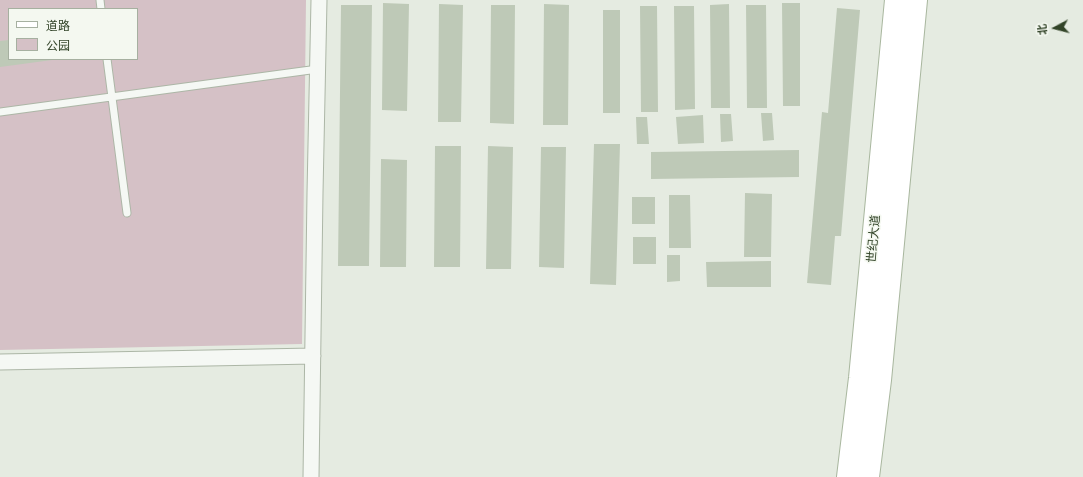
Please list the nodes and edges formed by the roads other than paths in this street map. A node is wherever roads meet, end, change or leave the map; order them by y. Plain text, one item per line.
1 (319, 0) edge
2 (896, 0) edge
3 (916, 0) edge
4 (107, 60) edge
5 (318, 68) junction
6 (112, 97) junction
7 (0, 112) edge
8 (127, 213) dead end
9 (313, 356) junction
10 (0, 362) edge
11 (311, 477) edge
12 (848, 477) edge
13 (868, 477) edge

1 - 5 street
2 - 12 main road, 世纪大道
3 - 13 main road, 世纪大道
4 - 6 lane
5 - 6 lane
5 - 9 street
6 - 7 lane
6 - 8 lane
9 - 10 street
9 - 11 street

